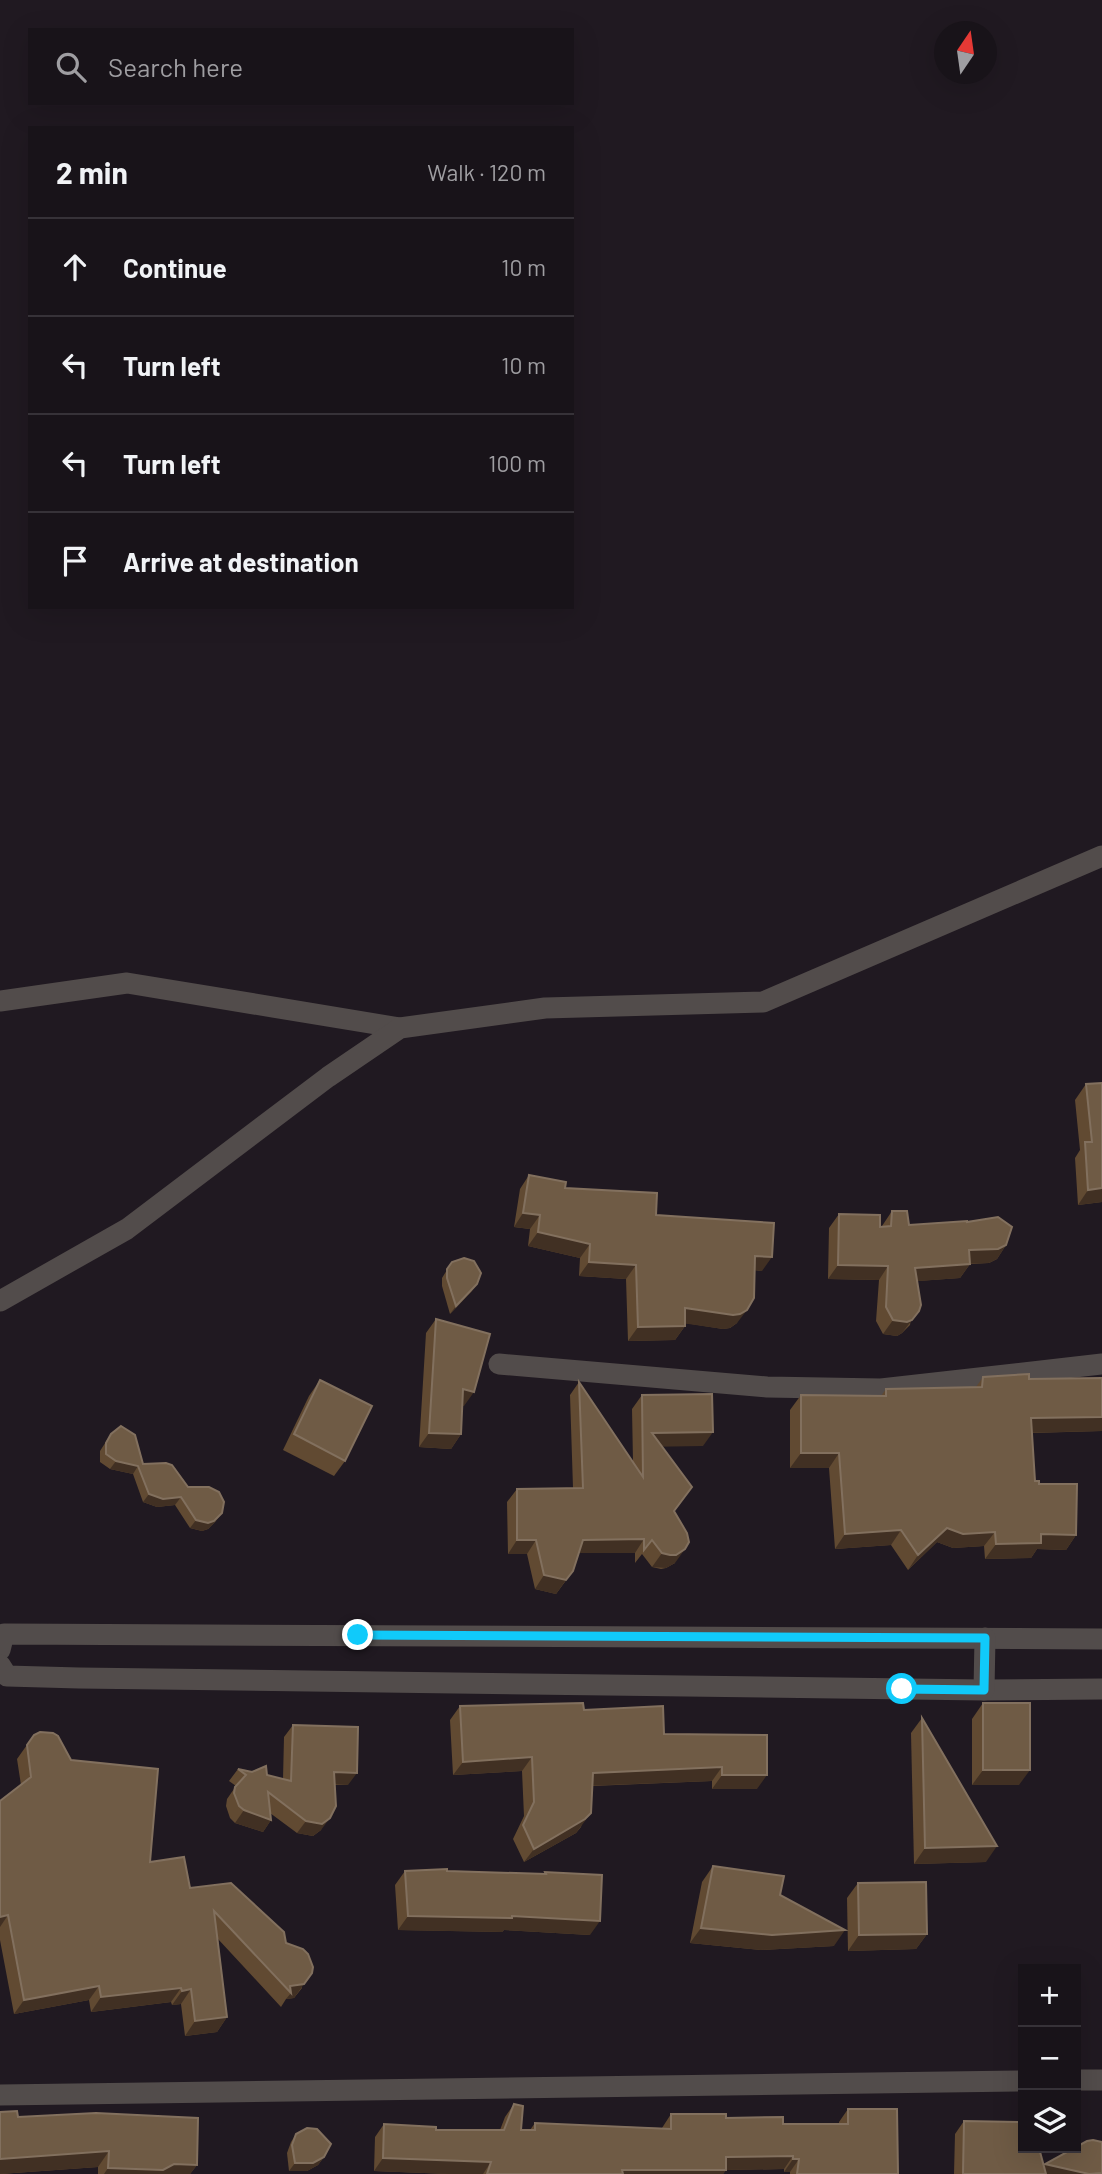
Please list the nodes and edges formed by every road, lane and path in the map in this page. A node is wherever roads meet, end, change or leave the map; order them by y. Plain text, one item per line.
1 (1102, 856) edge
2 (0, 1001) edge
3 (400, 1028) junction
4 (0, 1301) edge
5 (499, 1364) dead end
6 (1102, 1364) edge
7 (985, 1638) junction
8 (1102, 1639) edge
9 (0, 1650) edge
10 (0, 1665) edge
11 (1102, 1689) edge
12 (984, 1690) junction
13 (1081, 2080) edge
14 (1102, 2080) edge
15 (1018, 2081) edge
16 (0, 2095) edge

1 - 3 street
2 - 3 street
3 - 4 street
5 - 6 street
7 - 8 street
7 - 9 street
7 - 12 street
10 - 12 street
11 - 12 street
13 - 14 street
15 - 16 street

